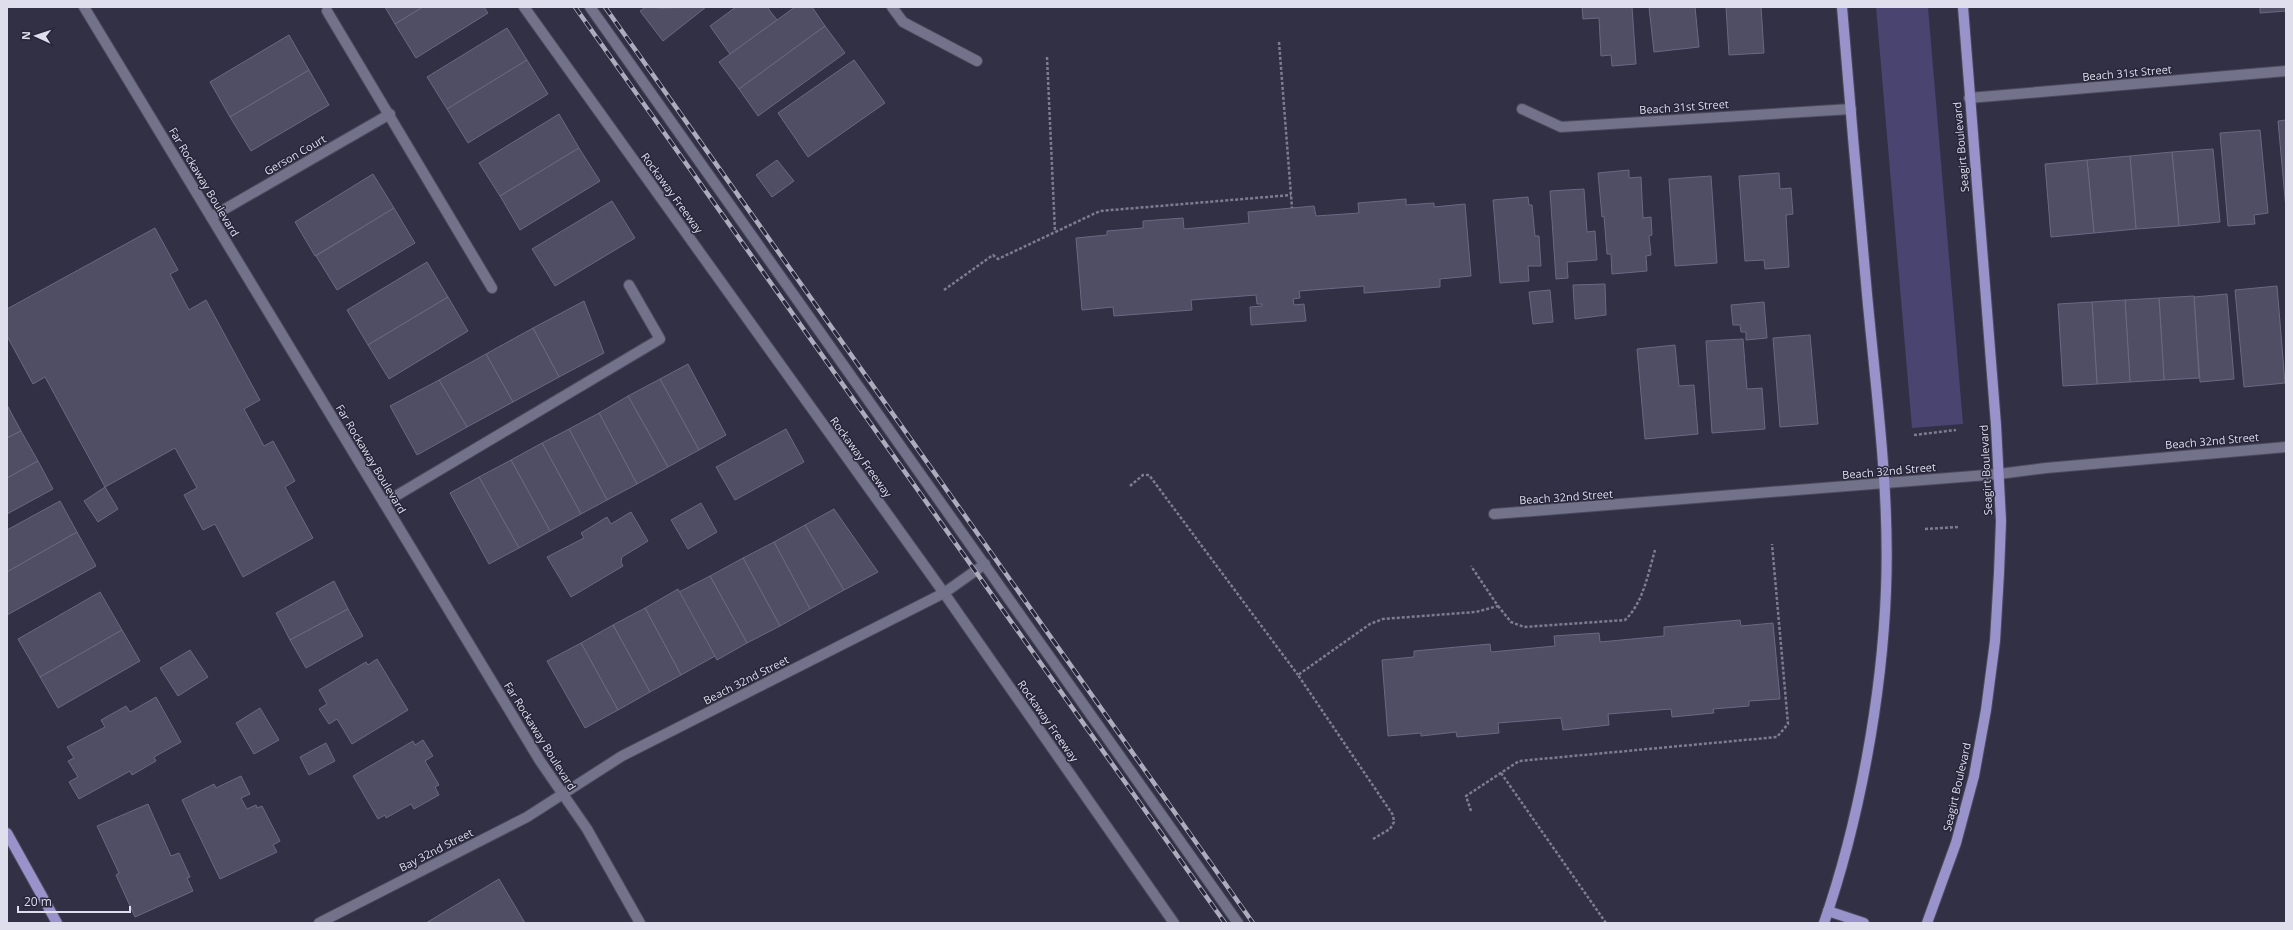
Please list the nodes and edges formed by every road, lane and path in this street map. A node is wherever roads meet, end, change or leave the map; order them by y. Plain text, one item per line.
1 (84, 7) edge
2 (524, 7) edge
3 (590, 7) edge
4 (892, 7) edge
5 (1842, 7) edge
6 (1963, 7) edge
7 (327, 11) dead end
8 (1280, 42) dead end
9 (1046, 57) dead end
10 (977, 61) dead end
11 (2286, 71) edge
12 (1969, 98) junction
13 (1522, 109) dead end
14 (1851, 109) junction
15 (390, 114) junction
16 (1291, 195) junction
17 (1292, 208) dead end
18 (211, 217) junction
19 (1055, 232) junction
20 (628, 286) dead end
21 (492, 288) dead end
22 (944, 290) dead end
23 (1956, 430) dead end
24 (1914, 435) dead end
25 (2286, 447) edge
26 (1999, 474) junction
27 (1883, 483) junction
28 (1130, 486) dead end
29 (384, 503) junction
30 (1494, 514) dead end
31 (1959, 527) dead end
32 (1925, 529) dead end
33 (1772, 544) dead end
34 (1655, 550) dead end
35 (984, 564) junction
36 (1470, 566) dead end
37 (944, 594) junction
38 (1498, 606) junction
39 (1298, 674) junction
40 (1501, 773) junction
41 (563, 794) junction
42 (1471, 811) dead end
43 (7, 833) edge
44 (1373, 839) dead end
45 (1828, 912) junction
46 (57, 923) edge
47 (319, 923) edge
48 (640, 923) edge
49 (1174, 923) edge
50 (1238, 923) edge
51 (1606, 923) edge
52 (1824, 923) edge
53 (1864, 923) edge
54 (1927, 923) edge

1 - 18 street, Far Rockaway Boulevard
2 - 37 street, Rockaway Freeway
3 - 35 street
4 - 10 street
5 - 14 main road
6 - 12 main road, Seagirt Boulevard
7 - 15 street
8 - 16 path
9 - 19 path
11 - 12 street, Beach 31st Street
12 - 26 main road, Seagirt Boulevard
13 - 14 street, Beach 31st Street
14 - 27 main road
15 - 18 street, Gerson Court
15 - 21 street
16 - 17 path
16 - 19 path
18 - 29 street, Far Rockaway Boulevard
19 - 22 path
20 - 29 street
23 - 24 path
25 - 26 street, Beach 32nd Street
26 - 27 street, Beach 32nd Street
26 - 54 main road, Seagirt Boulevard
27 - 30 street, Beach 32nd Street
27 - 45 main road
28 - 39 path
29 - 41 street, Far Rockaway Boulevard
31 - 32 path
33 - 40 path
34 - 38 path
35 - 37 street, Beach 32nd Street
35 - 50 street
36 - 38 path
37 - 41 street, Beach 32nd Street
37 - 49 street, Rockaway Freeway
38 - 39 path
39 - 44 path
40 - 42 path
40 - 51 path
41 - 47 street, Bay 32nd Street
41 - 48 street, Far Rockaway Boulevard
43 - 46 main road
45 - 52 main road
45 - 53 main road

